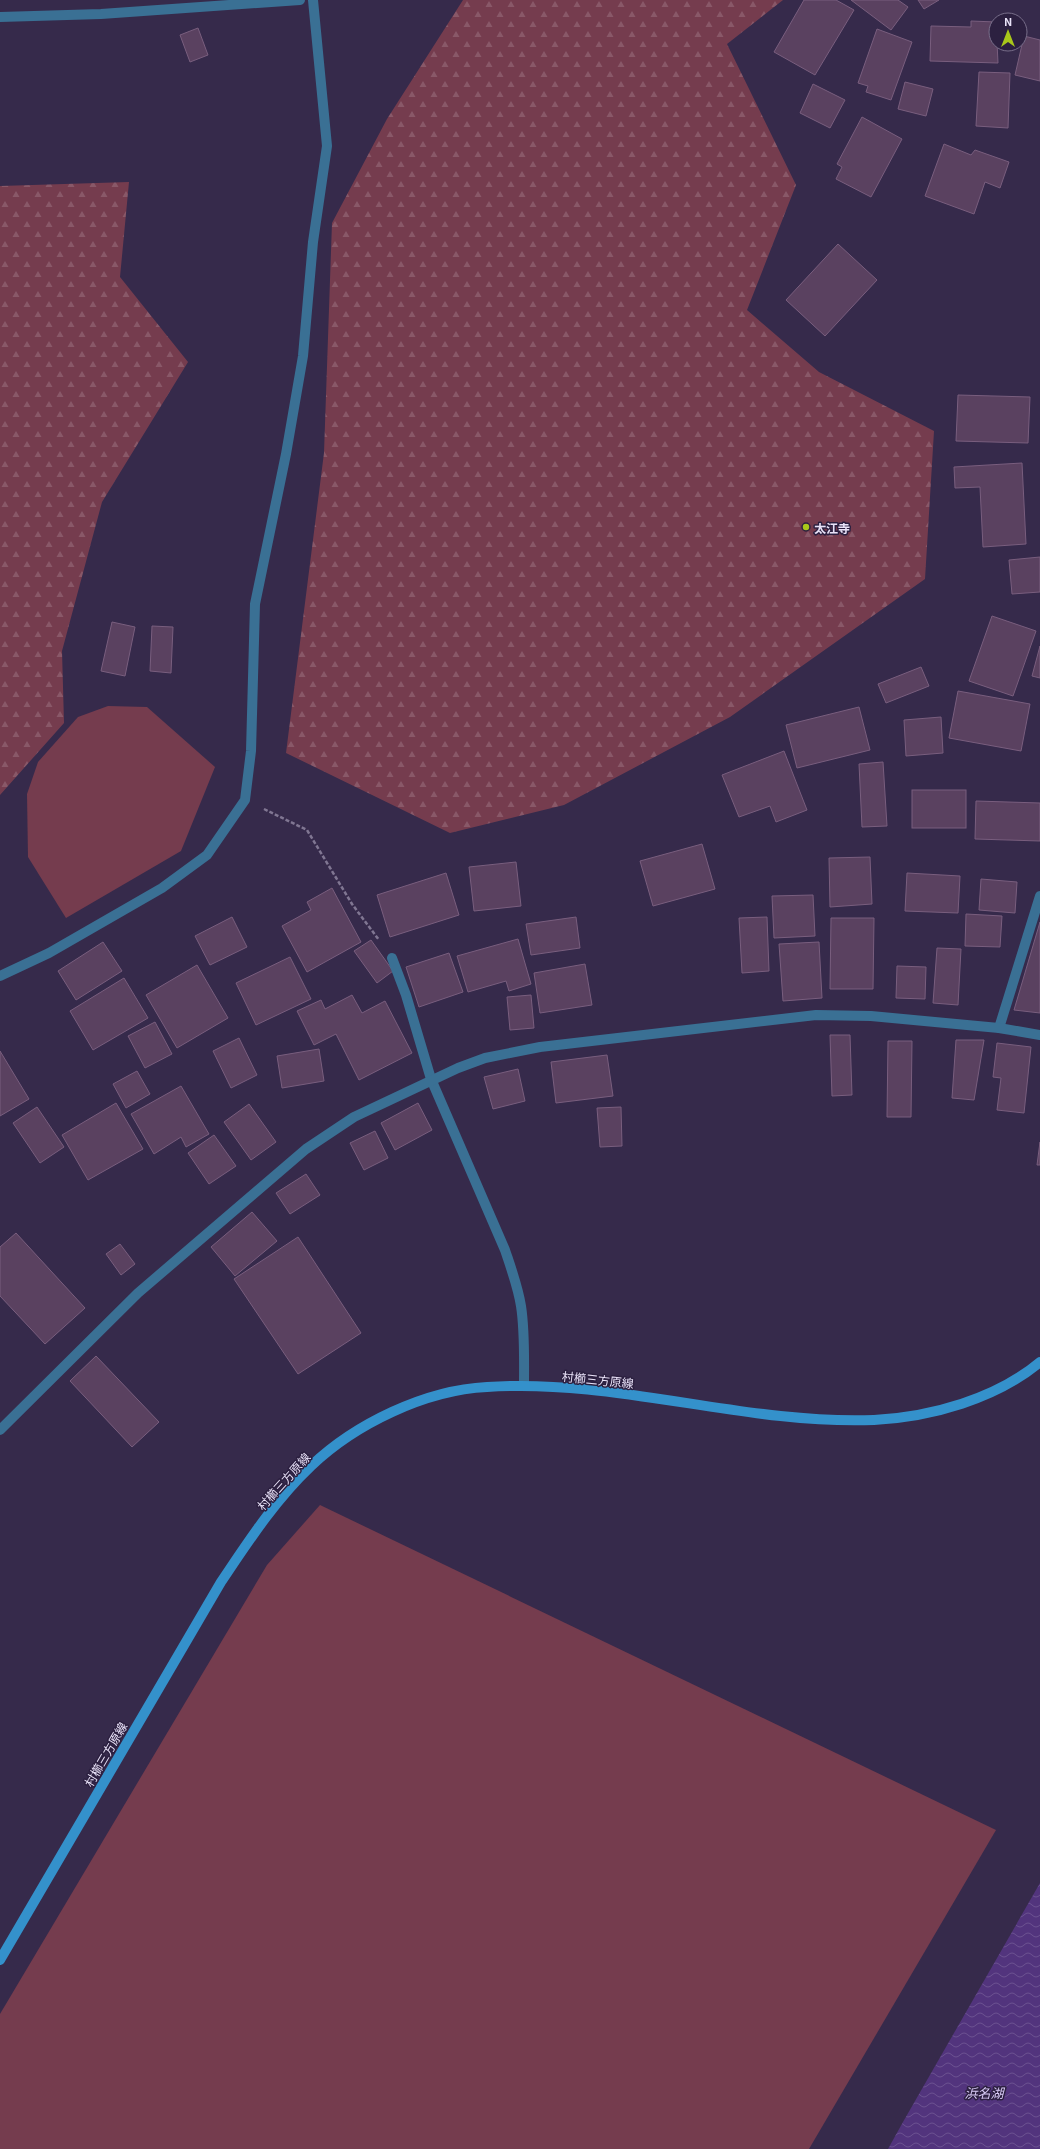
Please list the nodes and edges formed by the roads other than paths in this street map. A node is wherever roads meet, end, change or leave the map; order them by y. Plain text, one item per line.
1 (300, 0) edge
2 (313, 0) edge
3 (0, 17) edge
4 (1040, 896) edge
5 (392, 958) road end
6 (0, 976) edge
7 (1000, 1028) junction
8 (1040, 1035) edge
9 (432, 1079) junction
10 (1040, 1362) edge
11 (524, 1386) junction
12 (0, 1430) edge
13 (0, 1960) edge

1 - 3 street
2 - 6 street
4 - 7 street
5 - 9 street
7 - 8 street
7 - 9 street
9 - 11 street
9 - 12 street
10 - 11 main road, 村櫛三方原線
11 - 13 main road, 村櫛三方原線

